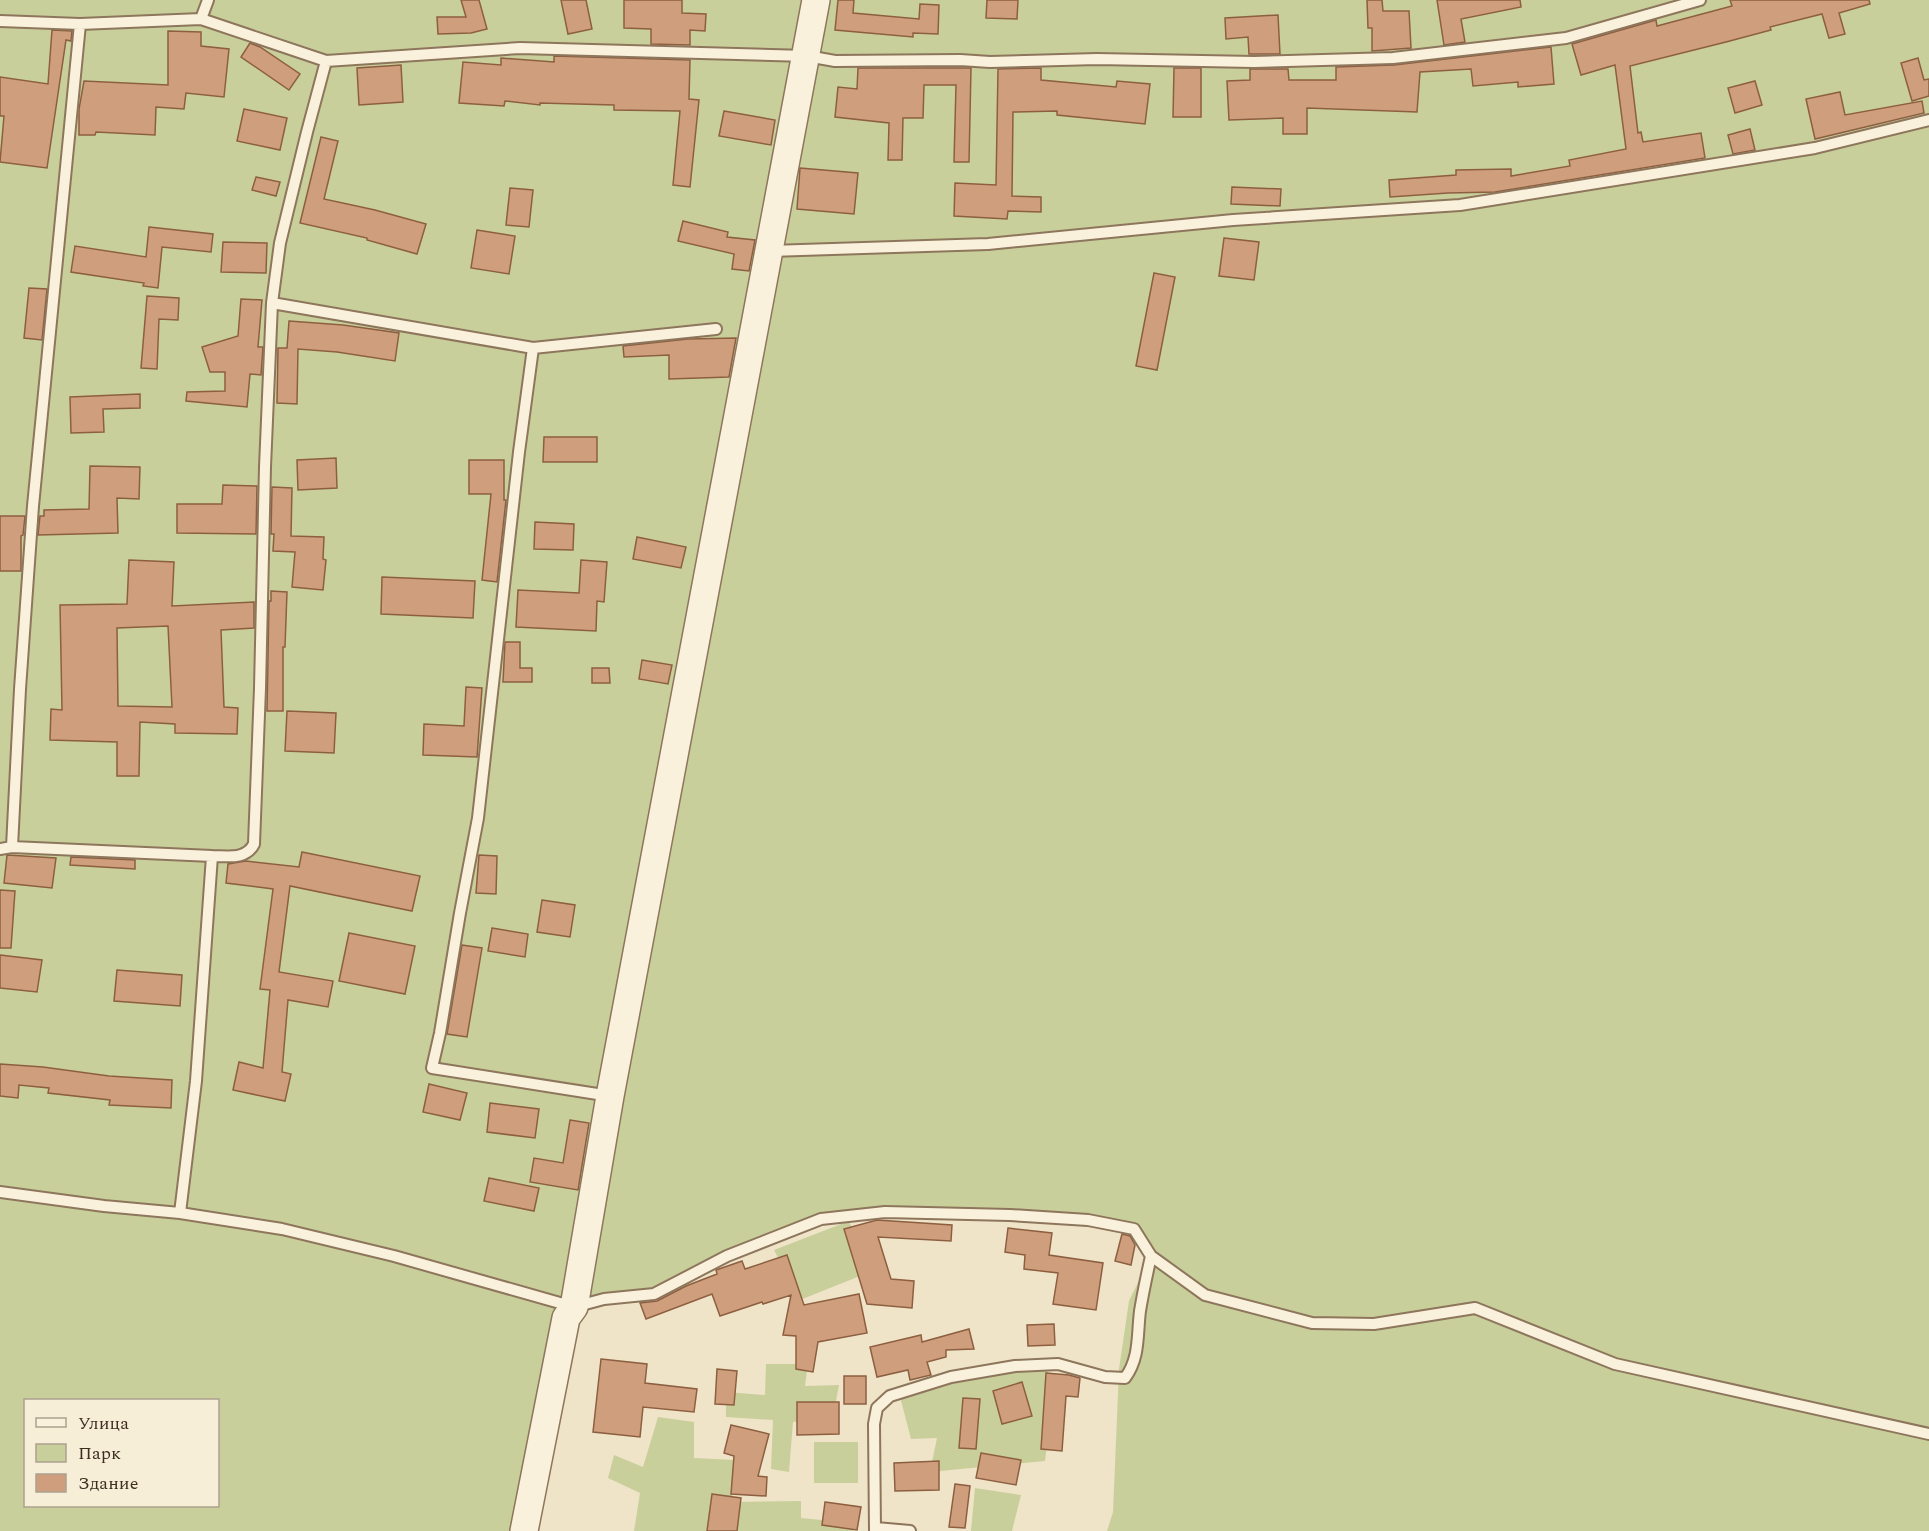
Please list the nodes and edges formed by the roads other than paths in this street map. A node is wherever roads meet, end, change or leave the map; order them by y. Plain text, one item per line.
1 (208, 0) edge
2 (816, 0) edge
3 (1700, 0) edge
4 (201, 19) junction
5 (0, 21) edge
6 (80, 24) junction
7 (807, 56) junction
8 (326, 61) junction
9 (1929, 120) edge
10 (770, 251) junction
11 (272, 303) junction
12 (716, 329) dead end
13 (533, 348) junction
14 (12, 847) junction
15 (0, 849) edge
16 (212, 856) junction
17 (610, 1095) junction
18 (0, 1192) edge
19 (180, 1213) junction
20 (1151, 1256) junction
21 (574, 1308) junction
22 (1929, 1434) edge
23 (875, 1529) edge
24 (524, 1531) edge
25 (910, 1531) edge

1 - 4 lane
2 - 7 street
3 - 7 lane
4 - 6 lane
4 - 8 lane
5 - 6 lane
6 - 14 lane
7 - 8 lane
7 - 10 street
8 - 11 lane
9 - 10 lane
10 - 17 street
11 - 13 lane
11 - 16 lane
12 - 13 lane
13 - 17 lane
14 - 15 lane
14 - 16 lane
16 - 19 lane
17 - 21 street
18 - 19 lane
19 - 21 lane
20 - 21 lane
20 - 22 lane
20 - 23 lane
21 - 24 street
23 - 25 lane

